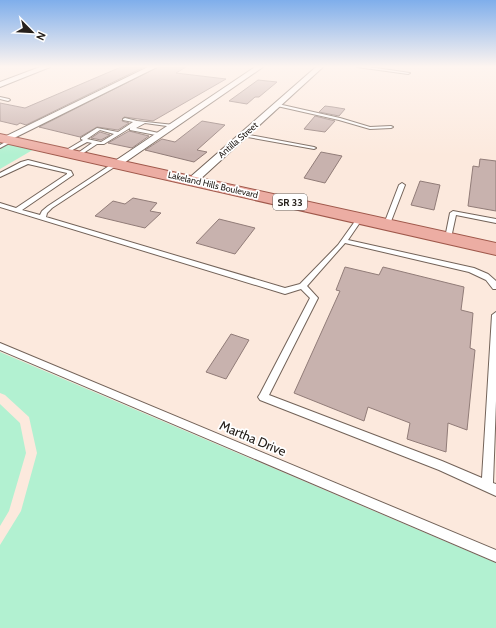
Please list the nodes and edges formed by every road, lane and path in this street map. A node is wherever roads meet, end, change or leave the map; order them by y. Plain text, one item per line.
1 (95, 96) edge
2 (217, 96) edge
3 (288, 96) edge
4 (0, 98) edge
5 (8, 100) dead end
6 (278, 105) junction
7 (125, 119) dead end
8 (137, 122) junction
9 (144, 122) junction
10 (174, 126) junction
11 (391, 127) dead end
12 (118, 133) junction
13 (161, 135) junction
14 (244, 135) junction
15 (4, 141) edge
16 (85, 141) junction
17 (96, 143) junction
18 (314, 148) dead end
19 (71, 153) junction
20 (117, 164) junction
21 (0, 174) edge
22 (192, 181) junction
23 (402, 185) dead end
24 (0, 205) edge
25 (17, 210) junction
26 (43, 218) junction
27 (360, 218) junction
28 (496, 221) edge
29 (387, 224) junction
30 (448, 238) junction
31 (345, 241) junction
32 (496, 249) edge
33 (303, 286) junction
34 (496, 287) edge
35 (496, 315) edge
36 (495, 345) edge
37 (0, 346) edge
38 (487, 485) junction
39 (496, 490) edge
40 (496, 556) edge

1 - 15 street
2 - 10 street
3 - 6 street, Antilla Street
4 - 5 lane
6 - 11 lane
6 - 14 street, Antilla Street
7 - 8 lane
8 - 9 lane
8 - 12 lane
9 - 10 lane
9 - 13 lane
10 - 13 street
12 - 16 lane
12 - 17 lane
13 - 20 street
14 - 18 lane
14 - 22 street, Antilla Street
15 - 19 main road, Lakeland Hills Boulevard / SR 33
16 - 17 lane
16 - 19 lane
17 - 19 lane
19 - 20 main road, Lakeland Hills Boulevard / SR 33
20 - 22 main road, Lakeland Hills Boulevard / SR 33
20 - 26 lane
21 - 25 lane
22 - 27 main road, Lakeland Hills Boulevard / SR 33
23 - 29 lane
24 - 25 lane
25 - 26 lane
26 - 33 lane
27 - 29 main road, Lakeland Hills Boulevard / SR 33
27 - 31 lane
28 - 30 lane
29 - 30 main road, Lakeland Hills Boulevard / SR 33
30 - 32 main road, Lakeland Hills Boulevard / SR 33
31 - 33 lane
31 - 34 lane
33 - 38 lane
35 - 36 lane
36 - 38 lane
37 - 40 lane, Martha Drive
38 - 39 lane

